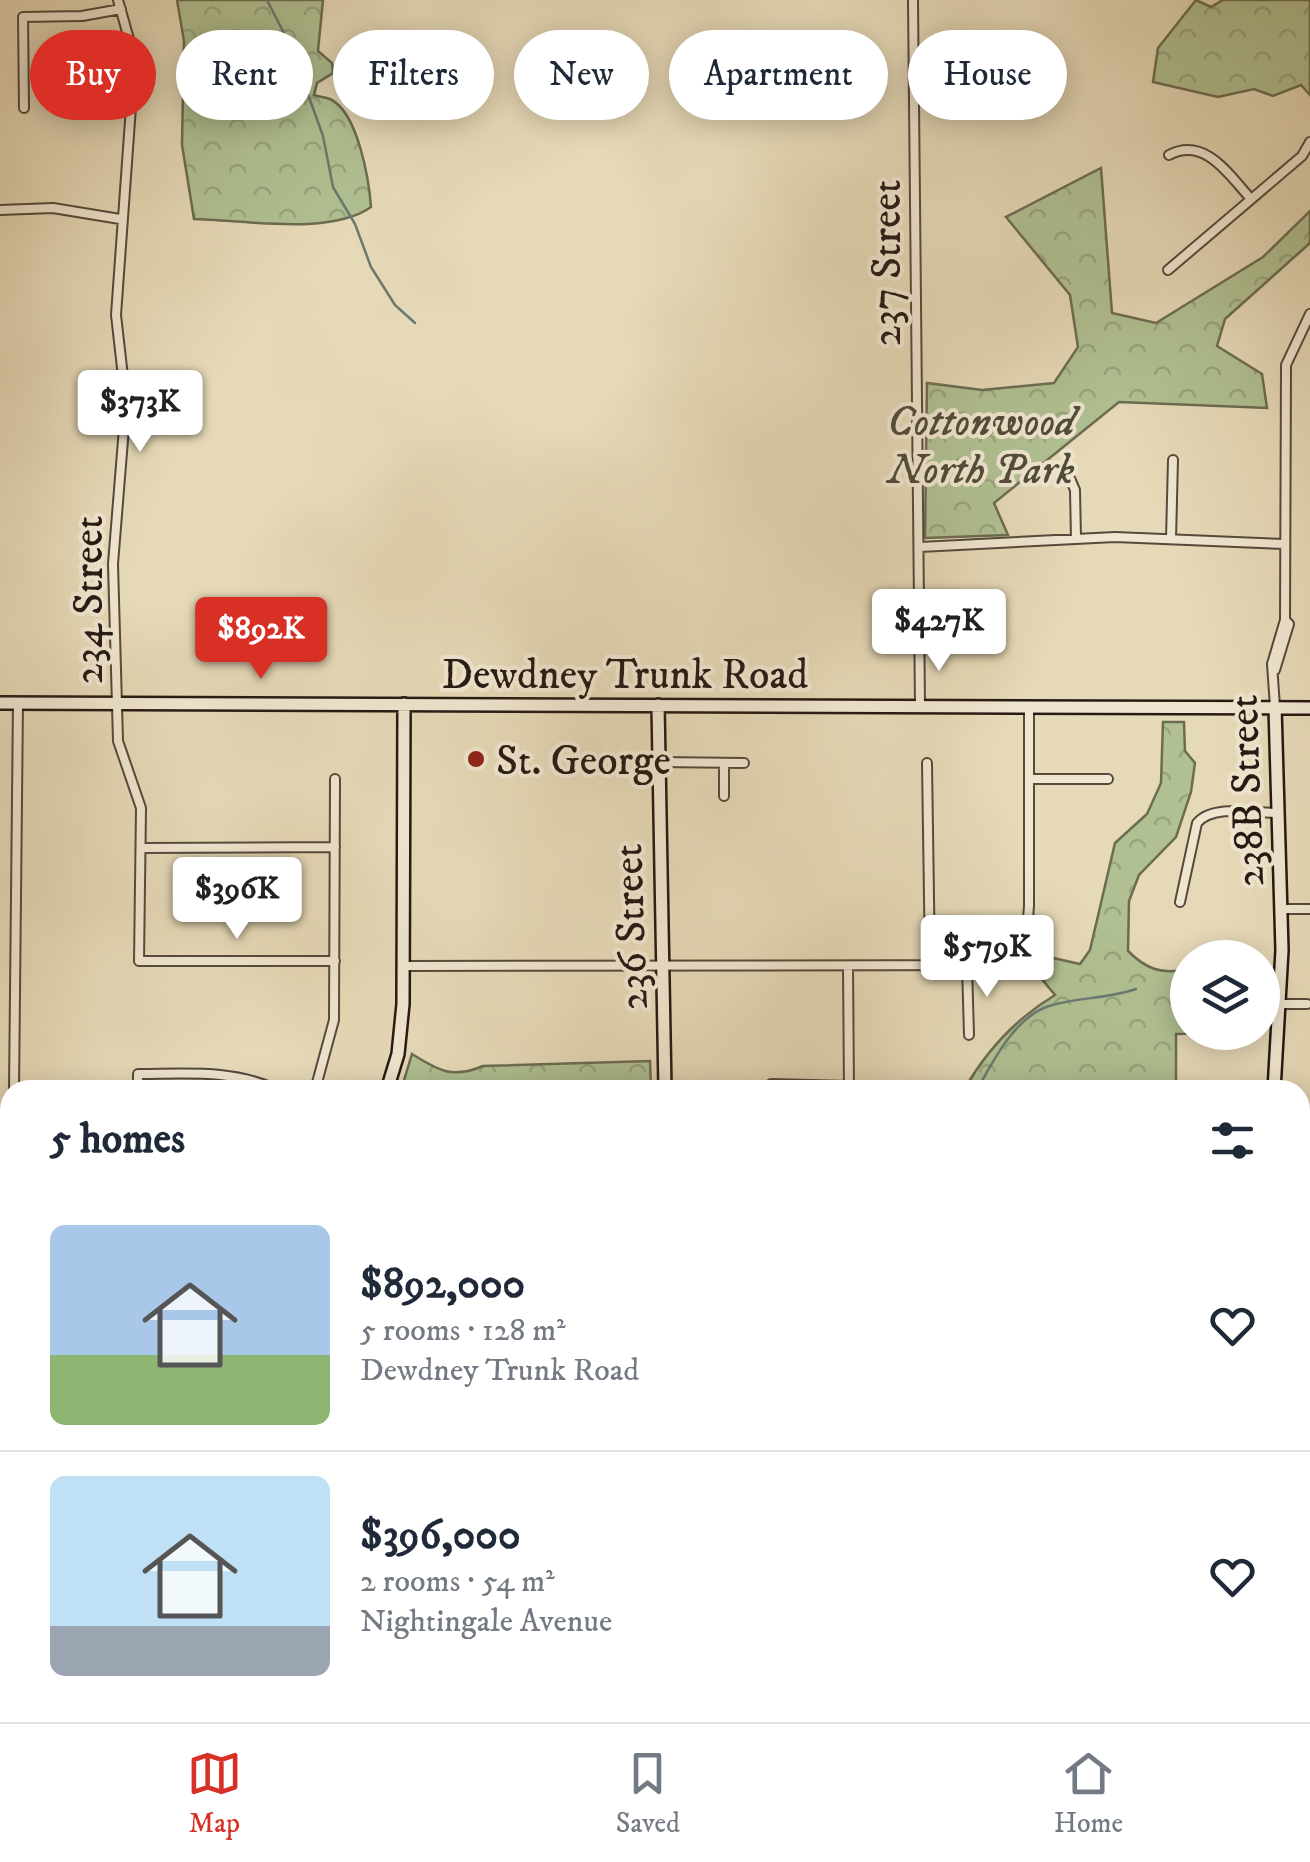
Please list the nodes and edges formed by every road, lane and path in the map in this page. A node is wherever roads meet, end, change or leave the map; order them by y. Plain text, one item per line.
1 (913, 0) edge
2 (119, 4) edge
3 (24, 108) dead end
4 (1310, 142) edge
5 (1169, 155) dead end
6 (1251, 200) junction
7 (0, 210) edge
8 (120, 219) junction
9 (1168, 270) dead end
10 (1310, 314) edge
11 (1172, 460) dead end
12 (1068, 474) dead end
13 (1076, 539) junction
14 (1172, 539) junction
15 (1285, 544) junction
16 (920, 547) junction
17 (118, 702) junction
18 (0, 703) edge
19 (18, 703) junction
20 (404, 704) junction
21 (658, 705) junction
22 (920, 706) junction
23 (1029, 706) junction
24 (1274, 707) junction
25 (1310, 708) edge
26 (658, 762) junction
27 (724, 763) junction
28 (744, 763) dead end
29 (927, 763) dead end
30 (335, 779) dead end
31 (1029, 779) junction
32 (1108, 779) dead end
33 (724, 796) dead end
34 (1277, 813) junction
35 (335, 847) junction
36 (141, 848) junction
37 (1180, 902) dead end
38 (1281, 909) junction
39 (1310, 909) edge
40 (1280, 940) edge
41 (335, 961) junction
42 (404, 966) junction
43 (662, 966) junction
44 (848, 966) junction
45 (930, 966) junction
46 (967, 966) junction
47 (1280, 1004) edge
48 (1307, 1004) dead end
49 (969, 1035) dead end
50 (1275, 1050) edge
51 (14, 1080) edge
52 (138, 1080) edge
53 (250, 1080) edge
54 (318, 1080) edge
55 (389, 1080) edge
56 (666, 1080) edge
57 (849, 1080) edge
58 (1274, 1080) edge

1 - 16 street, 237 Street
2 - 3 street
2 - 8 street, 234 Street
4 - 6 street
5 - 6 street
6 - 9 street
7 - 8 street
8 - 17 street, 234 Street
10 - 15 street, 238B Street
11 - 14 street
12 - 13 street
13 - 14 street
13 - 16 street
14 - 15 street
15 - 24 street, 238B Street
16 - 22 street, 237 Street
17 - 19 main road, Dewdney Trunk Road
17 - 20 main road, Dewdney Trunk Road
17 - 36 street, 234 Street
18 - 19 main road, Dewdney Trunk Road
19 - 51 street
20 - 21 main road, Dewdney Trunk Road
20 - 42 main road
21 - 22 main road, Dewdney Trunk Road
21 - 26 main road, 236 Street
22 - 23 main road, Dewdney Trunk Road
23 - 24 main road, Dewdney Trunk Road
23 - 31 street
24 - 25 main road, Dewdney Trunk Road
24 - 34 main road, 238B Street
26 - 27 street
26 - 43 main road, 236 Street
27 - 28 street
27 - 33 street
29 - 45 street
30 - 35 street
31 - 32 street
31 - 46 street
34 - 37 street
34 - 38 main road, 238B Street
35 - 36 street
35 - 41 street
36 - 41 street, 234 Street
38 - 39 street
38 - 40 main road, 238B Street
41 - 54 street
42 - 43 street
42 - 55 main road
43 - 44 street
43 - 56 main road, 236 Street
44 - 45 street
44 - 57 street
45 - 46 street
46 - 49 street
47 - 48 street
50 - 58 main road, 238B Street
52 - 53 street

